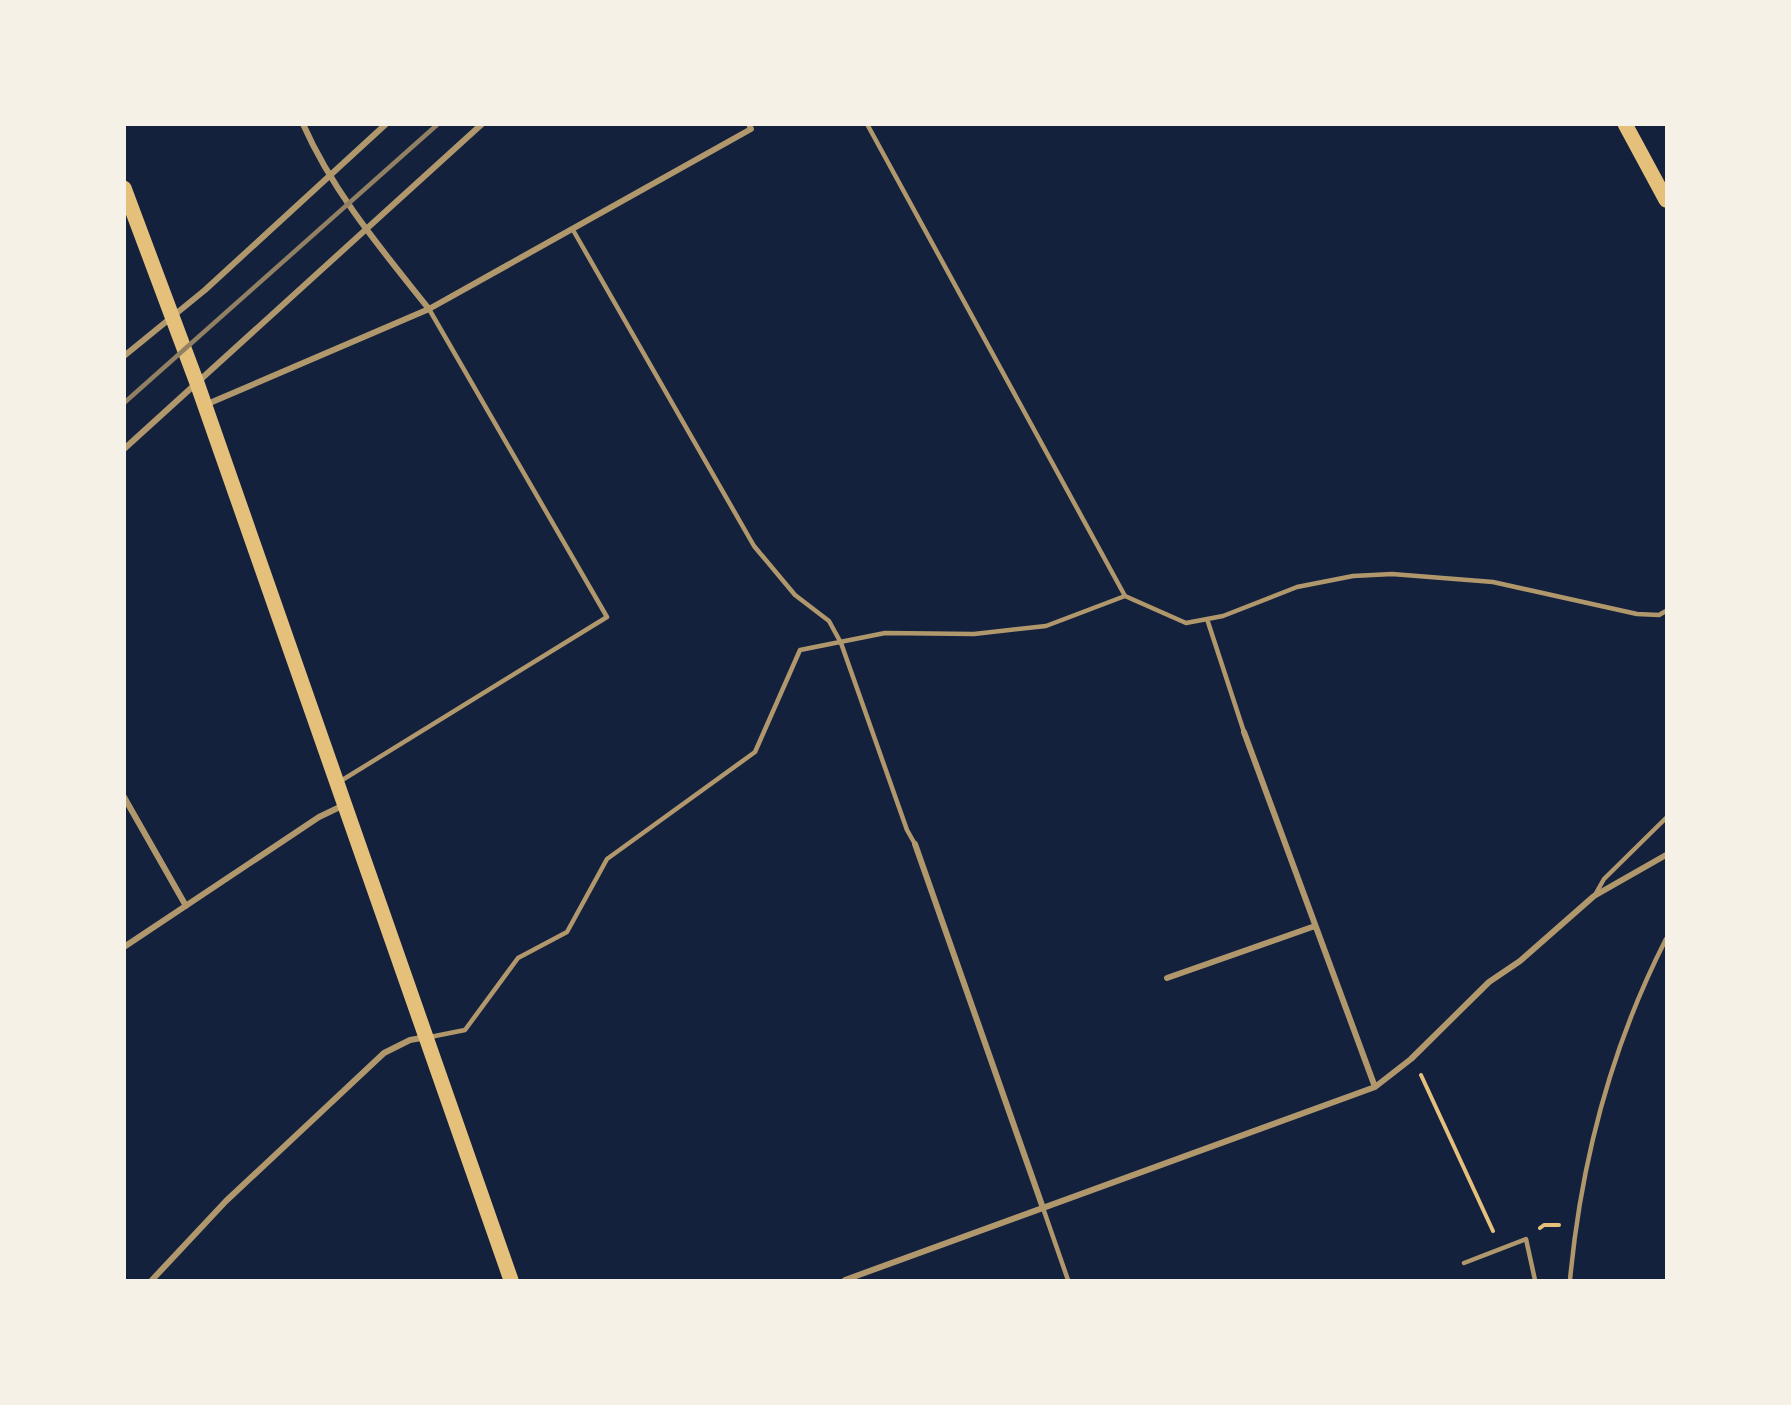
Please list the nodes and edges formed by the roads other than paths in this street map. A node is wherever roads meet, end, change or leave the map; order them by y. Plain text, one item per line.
1 (303, 124) edge
2 (386, 124) edge
3 (482, 124) edge
4 (748, 124) edge
5 (867, 124) edge
6 (1625, 124) edge
7 (328, 177) junction
8 (124, 188) edge
9 (1666, 200) edge
10 (366, 230) junction
11 (573, 230) junction
12 (429, 309) junction
13 (173, 316) junction
14 (124, 356) edge
15 (197, 383) junction
16 (205, 405) junction
17 (124, 449) edge
18 (1125, 596) junction
19 (1666, 611) edge
20 (1207, 619) junction
21 (841, 644) junction
22 (1244, 732) joint
23 (337, 783) junction
24 (124, 797) edge
25 (345, 805) junction
26 (1666, 818) edge
27 (915, 844) joint
28 (1666, 855) edge
29 (1594, 896) junction
30 (186, 906) junction
31 (1315, 926) junction
32 (1666, 939) edge
33 (124, 947) edge
34 (1167, 978) dead end
35 (428, 1037) junction
36 (1375, 1087) junction
37 (1043, 1208) junction
38 (1464, 1263) dead end
39 (152, 1281) edge
40 (511, 1281) edge
41 (845, 1281) edge
42 (1068, 1281) edge
43 (1535, 1281) edge
44 (1570, 1281) edge

1 - 7 street
2 - 7 street
3 - 10 street
4 - 11 street
5 - 18 lane
6 - 9 main road
7 - 10 street
7 - 13 street
8 - 13 main road
10 - 12 street
10 - 15 street
11 - 12 street
11 - 21 lane
12 - 16 street
12 - 23 lane
13 - 14 street
13 - 15 main road
15 - 16 main road
15 - 17 street
16 - 23 main road
18 - 20 lane
18 - 21 lane
19 - 20 lane
20 - 22 lane
21 - 27 lane
21 - 35 lane
22 - 31 street
23 - 25 main road
24 - 30 street
25 - 30 street
25 - 35 main road
26 - 29 lane
27 - 37 street
28 - 29 street
29 - 36 street
30 - 33 street
31 - 34 street
31 - 36 street
32 - 44 lane
35 - 39 street
35 - 40 main road
36 - 37 street
37 - 41 street
37 - 42 lane
38 - 43 lane

